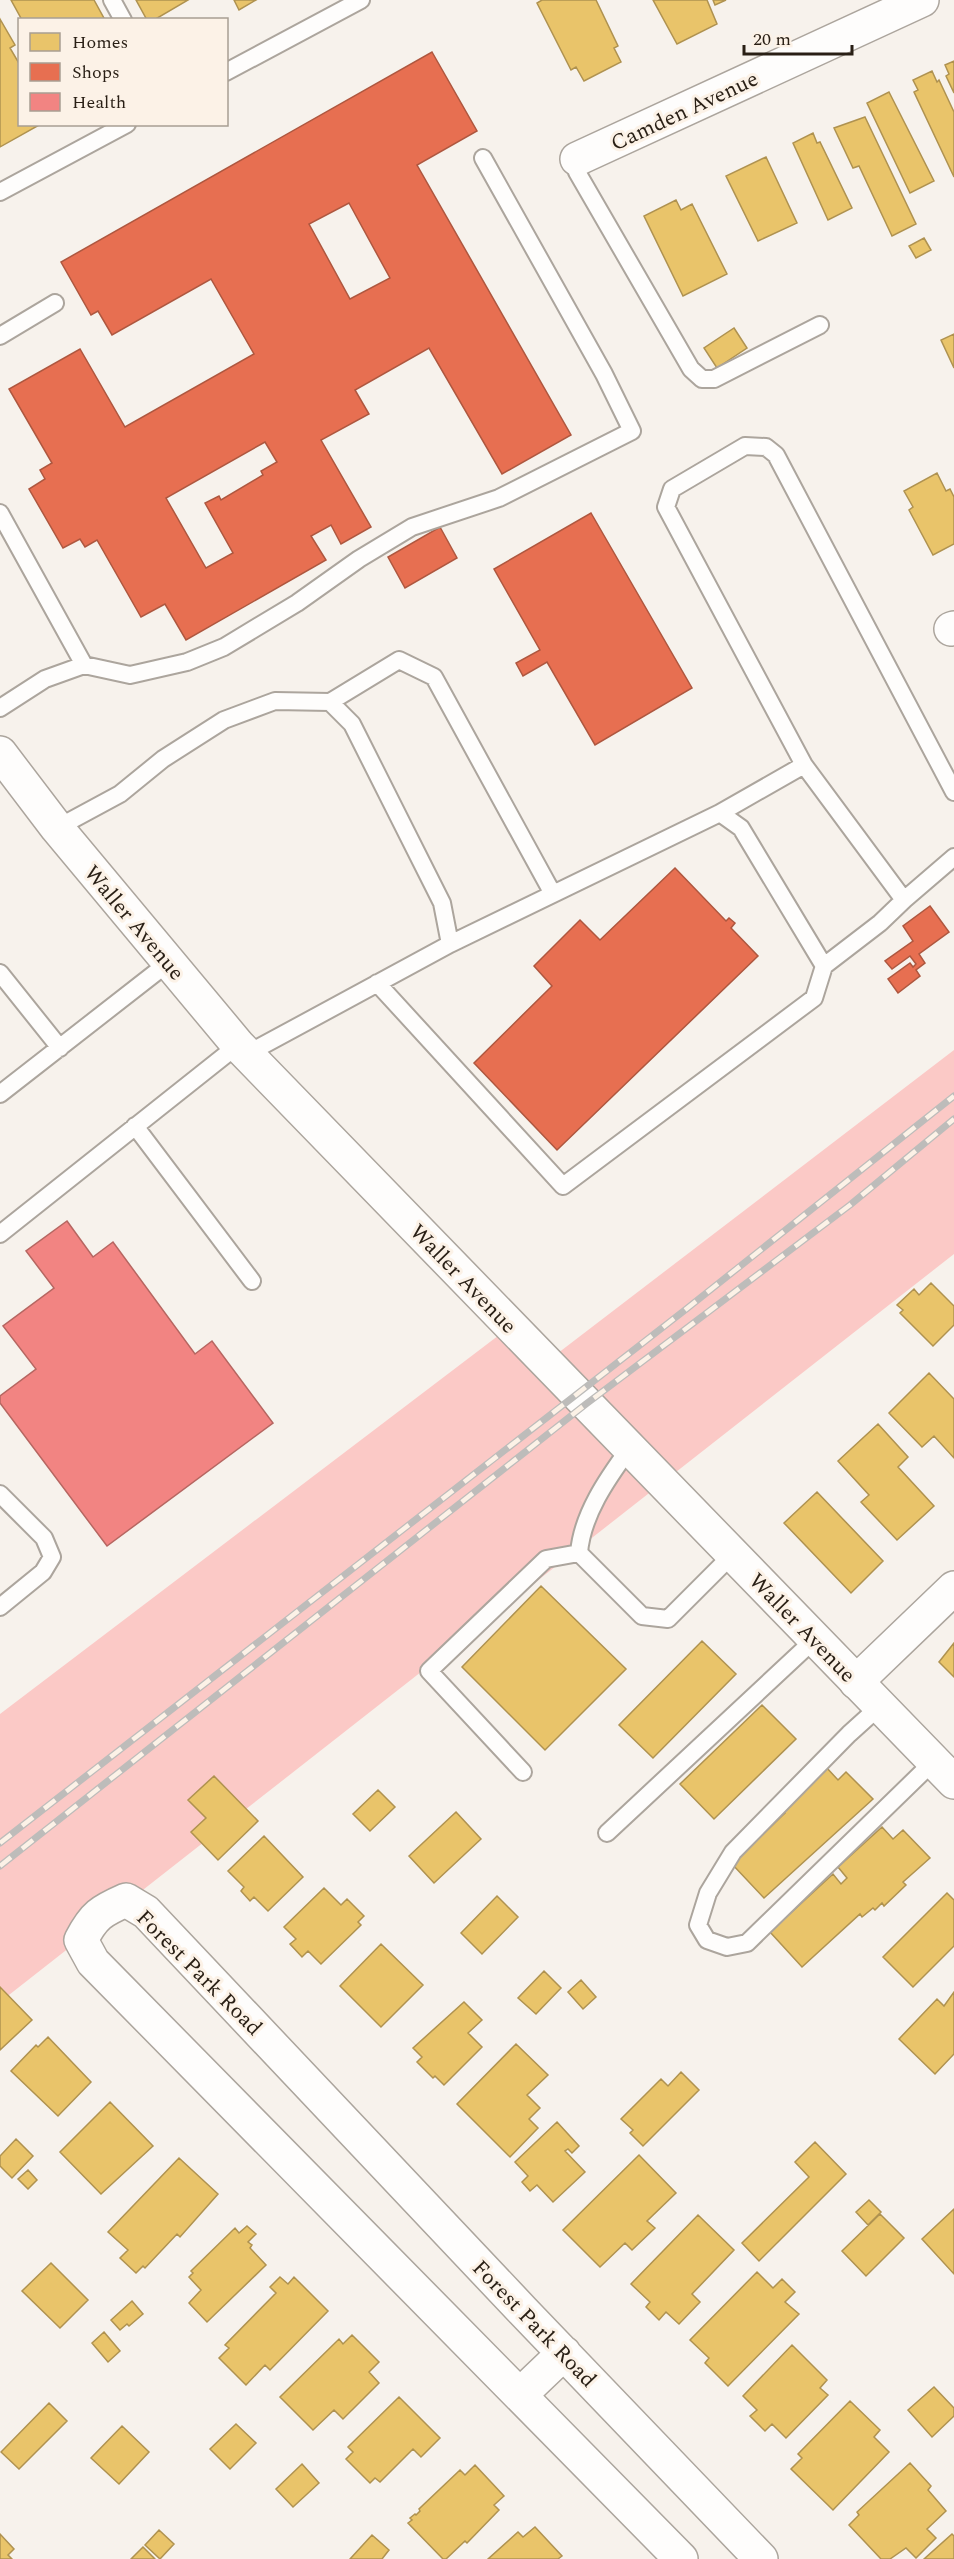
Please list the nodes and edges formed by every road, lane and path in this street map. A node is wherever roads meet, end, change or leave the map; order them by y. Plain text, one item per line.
1 (112, 0) edge
2 (361, 0) edge
3 (922, 0) edge
4 (336, 6) edge
5 (122, 18) edge
6 (228, 71) edge
7 (123, 126) edge
8 (483, 158) dead end
9 (577, 159) joint
10 (0, 192) edge
11 (55, 303) dead end
12 (820, 326) dead end
13 (0, 336) edge
14 (0, 513) edge
15 (84, 665) junction
16 (330, 702) junction
17 (0, 708) edge
18 (0, 753) edge
19 (804, 765) junction
20 (954, 792) edge
21 (720, 813) junction
22 (57, 828) junction
23 (954, 857) edge
24 (553, 894) junction
25 (904, 900) junction
26 (450, 944) junction
27 (168, 963) junction
28 (824, 966) junction
29 (0, 974) edge
30 (377, 983) junction
31 (60, 1048) junction
32 (242, 1050) junction
33 (0, 1094) edge
34 (135, 1126) junction
35 (0, 1234) edge
36 (252, 1281) dead end
37 (629, 1449) junction
38 (0, 1494) edge
39 (579, 1554) junction
40 (732, 1555) junction
41 (954, 1588) edge
42 (0, 1606) edge
43 (815, 1640) junction
44 (856, 1682) junction
45 (880, 1706) junction
46 (944, 1771) edge
47 (524, 1772) dead end
48 (607, 1833) dead end
49 (564, 2353) junction
50 (520, 2395) junction
51 (681, 2559) edge
52 (761, 2559) edge

1 - 5 lane
2 - 4 lane
3 - 9 street, Camden Avenue
4 - 6 lane
7 - 10 lane
8 - 15 lane
9 - 12 lane
11 - 13 lane
14 - 15 lane
15 - 17 lane
16 - 22 lane
16 - 24 lane
16 - 26 lane
18 - 22 street, Waller Avenue
19 - 20 lane
19 - 21 lane
19 - 25 lane
21 - 24 lane
21 - 28 lane
22 - 27 street, Waller Avenue
23 - 25 lane
24 - 26 lane
25 - 28 lane
26 - 30 lane
27 - 31 lane
27 - 32 street, Waller Avenue
28 - 30 lane
29 - 31 lane
30 - 32 lane
31 - 33 lane
32 - 34 lane
32 - 37 street, Waller Avenue
34 - 35 lane
34 - 36 lane
37 - 39 lane
37 - 40 street, Waller Avenue
38 - 42 lane
39 - 40 lane
39 - 47 lane
40 - 43 street, Waller Avenue
41 - 44 street
43 - 44 street, Waller Avenue
43 - 48 lane
44 - 45 street, Waller Avenue
45 - 46 street, Waller Avenue
45 - 46 lane
49 - 50 street
49 - 50 street, Forest Park Road
49 - 52 street, Forest Park Road
50 - 51 street, Forest Park Road

